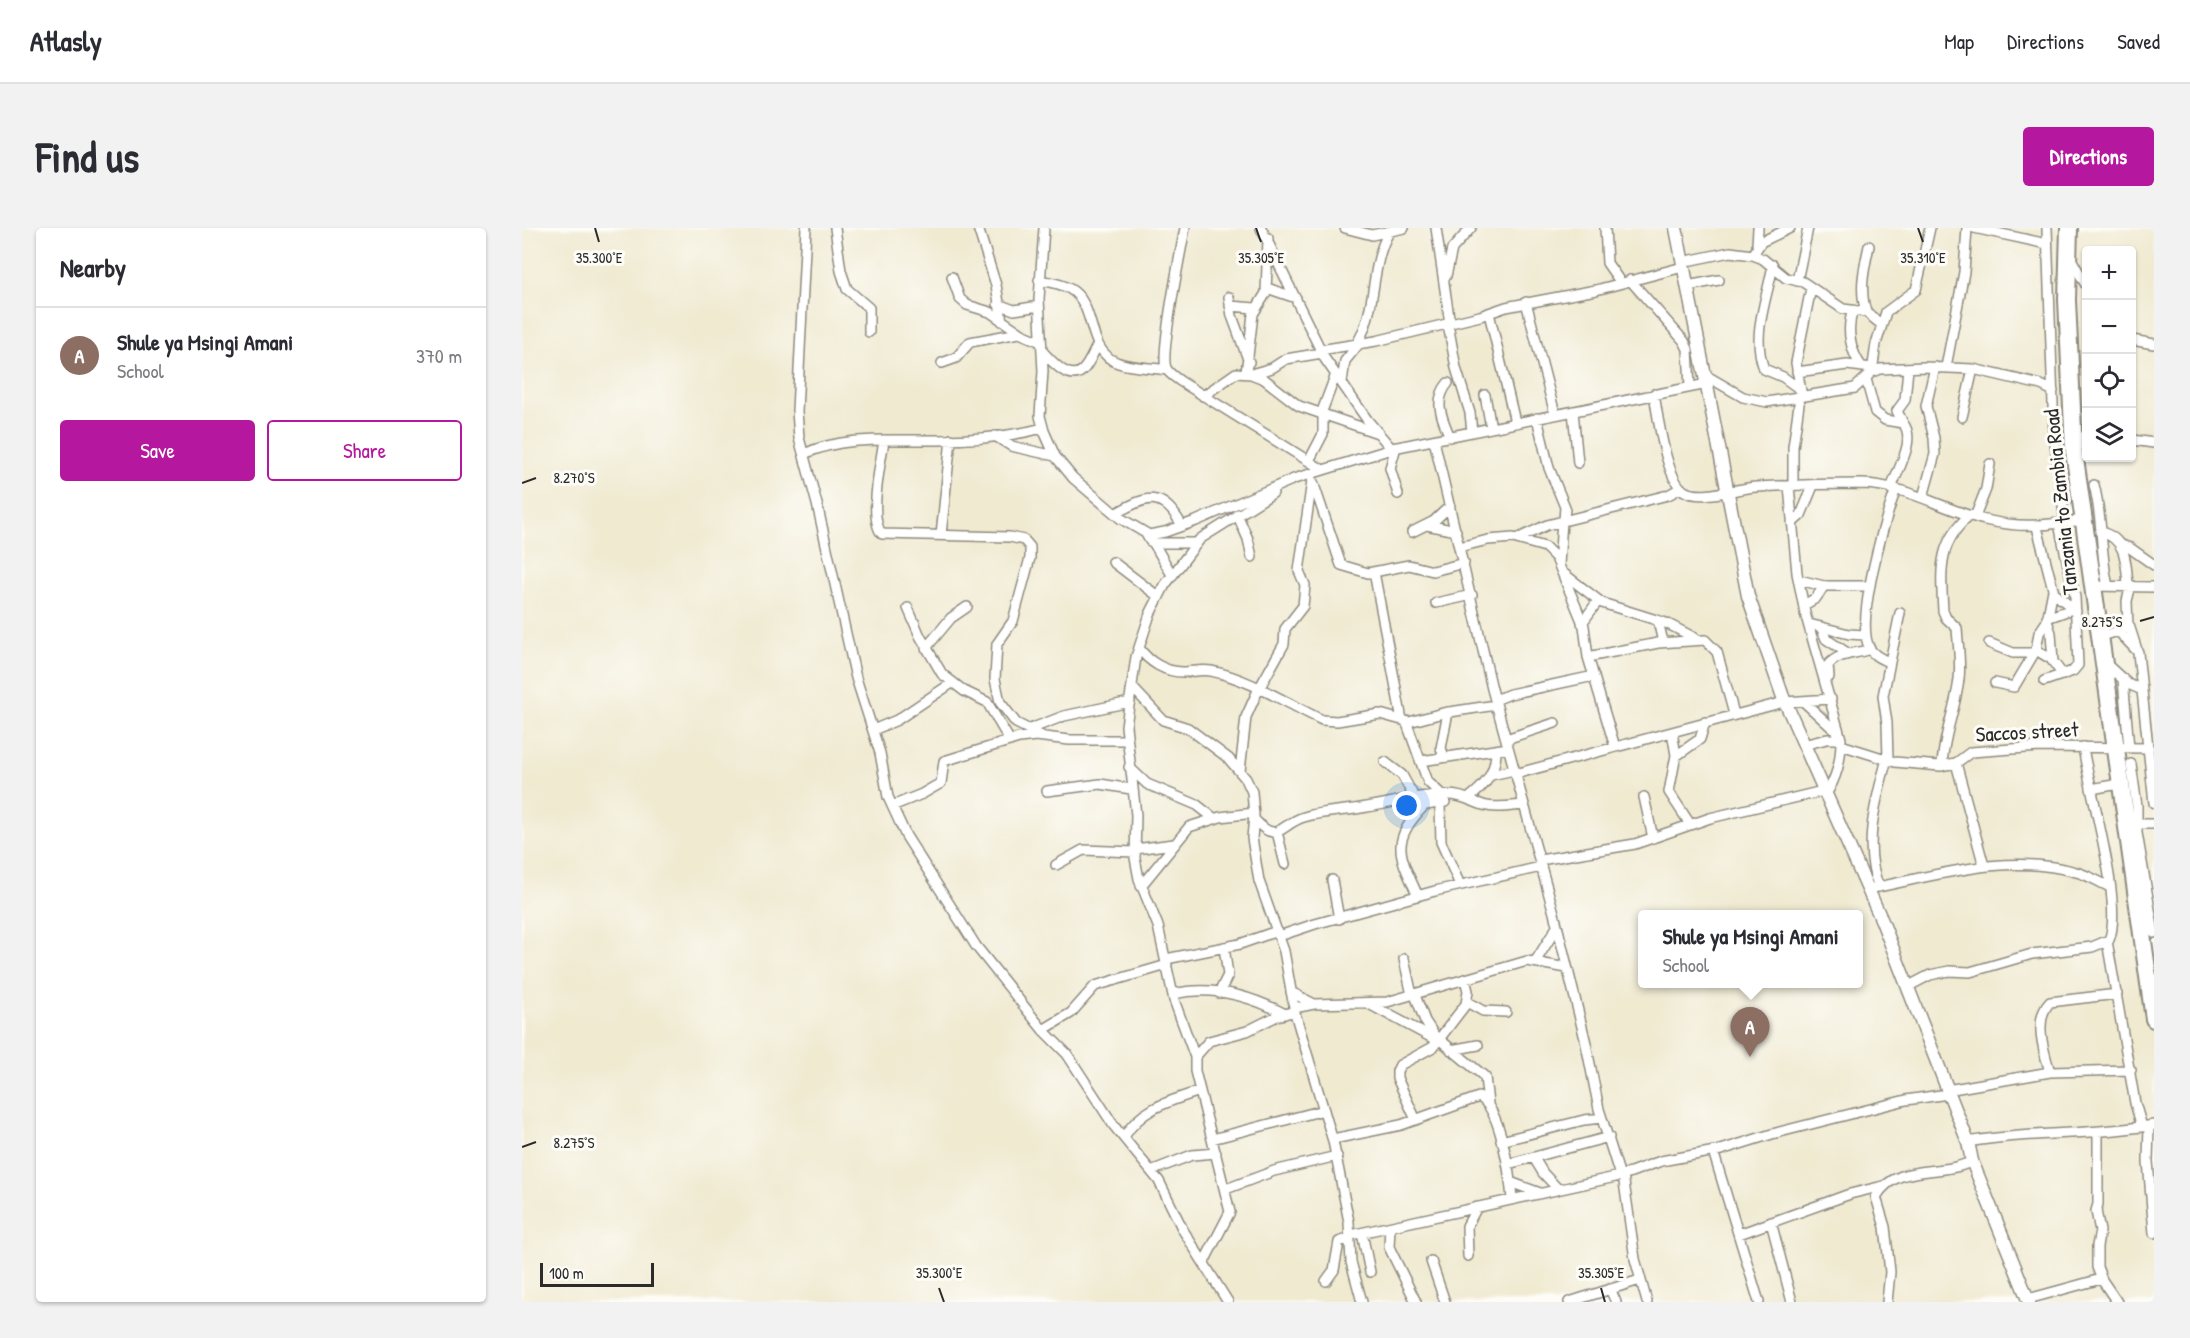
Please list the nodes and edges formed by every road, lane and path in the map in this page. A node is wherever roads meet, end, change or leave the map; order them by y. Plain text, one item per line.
1 (806, 228) edge
2 (835, 228) edge
3 (978, 228) edge
4 (1044, 228) edge
5 (1185, 228) edge
6 (1261, 228) edge
7 (1274, 228) edge
8 (1345, 228) edge
9 (1404, 228) edge
10 (1436, 228) edge
11 (1471, 228) edge
12 (1605, 228) edge
13 (1676, 228) edge
14 (1758, 228) edge
15 (1790, 228) edge
16 (1808, 228) edge
17 (1930, 228) edge
18 (1967, 228) edge
19 (1974, 228) edge
20 (2047, 228) edge
21 (2070, 228) edge
22 (1362, 230) edge
23 (1389, 232) junction
24 (1268, 240) junction
25 (2047, 244) junction
26 (1757, 245) junction
27 (1869, 246) dead end
28 (1753, 255) junction
29 (2068, 255) junction
30 (1683, 265) junction
31 (1773, 265) junction
32 (952, 277) dead end
33 (2082, 278) edge
34 (1039, 280) junction
35 (1719, 280) dead end
36 (1445, 281) junction
37 (1797, 281) junction
38 (1626, 282) junction
39 (1687, 286) junction
40 (1267, 288) junction
41 (1811, 288) junction
42 (1296, 298) junction
43 (1526, 302) junction
44 (998, 304) junction
45 (1039, 306) junction
46 (1256, 308) junction
47 (1014, 310) junction
48 (1853, 310) junction
49 (1866, 312) junction
50 (1489, 313) junction
51 (1694, 320) junction
52 (1002, 321) junction
53 (1449, 324) junction
54 (1882, 325) junction
55 (869, 332) dead end
56 (1678, 333) junction
57 (1021, 334) junction
58 (2136, 341) edge
59 (1098, 344) junction
60 (2154, 344) edge
61 (1357, 345) junction
62 (1042, 346) junction
63 (1321, 351) junction
64 (1249, 362) junction
65 (942, 363) dead end
66 (1935, 367) junction
67 (1946, 367) junction
68 (1908, 369) junction
69 (1973, 369) junction
70 (1167, 370) junction
71 (1796, 371) junction
72 (1868, 372) junction
73 (1249, 374) junction
74 (1780, 375) junction
75 (1339, 378) junction
76 (1706, 380) junction
77 (1448, 383) dead end
78 (1690, 387) junction
79 (2053, 392) junction
80 (1654, 394) junction
81 (1485, 395) dead end
82 (1801, 395) junction
83 (1203, 396) junction
84 (1573, 411) junction
85 (1322, 414) junction
86 (1556, 414) junction
87 (1962, 417) dead end
88 (1537, 418) junction
89 (1515, 422) junction
90 (1903, 423) junction
91 (1043, 428) junction
92 (1491, 428) junction
93 (1472, 432) junction
94 (1378, 433) junction
95 (995, 436) junction
96 (1450, 437) junction
97 (2080, 437) edge
98 (951, 439) junction
99 (884, 440) junction
100 (1434, 440) junction
101 (2136, 441) edge
102 (2154, 443) edge
103 (1394, 448) junction
104 (804, 454) junction
105 (1055, 456) junction
106 (1309, 461) junction
107 (1578, 463) dead end
108 (1990, 464) dead end
109 (1323, 470) junction
110 (1311, 477) junction
111 (1298, 478) junction
112 (2094, 485) dead end
113 (1791, 486) junction
114 (1813, 486) junction
115 (1681, 488) junction
116 (1728, 489) junction
117 (1893, 489) junction
118 (1398, 494) dead end
119 (1923, 497) junction
120 (1450, 506) junction
121 (1114, 514) junction
122 (1237, 514) junction
123 (1973, 516) junction
124 (1563, 520) junction
125 (2084, 520) junction
126 (1792, 523) junction
127 (2062, 523) junction
128 (1427, 525) junction
129 (1182, 526) junction
130 (2037, 527) junction
131 (1456, 531) junction
132 (1412, 532) dead end
133 (2100, 532) junction
134 (1146, 534) junction
135 (941, 535) junction
136 (1517, 539) junction
137 (1153, 542) junction
138 (1196, 543) junction
139 (2121, 545) junction
140 (1460, 547) junction
141 (1252, 557) dead end
142 (1113, 562) dead end
143 (1464, 563) junction
144 (2154, 565) edge
145 (1561, 569) junction
146 (1374, 572) junction
147 (1172, 575) junction
148 (1799, 580) junction
149 (2130, 585) junction
150 (1824, 586) junction
151 (1870, 586) junction
152 (2100, 586) junction
153 (2154, 587) edge
154 (2053, 590) junction
155 (1472, 595) junction
156 (1159, 597) junction
157 (1598, 601) junction
158 (1436, 603) dead end
159 (1804, 605) junction
160 (967, 607) dead end
161 (908, 608) dead end
162 (2074, 610) junction
163 (1900, 614) dead end
164 (2047, 619) junction
165 (1658, 621) junction
166 (1582, 623) junction
167 (1809, 624) junction
168 (2128, 625) junction
169 (1821, 627) junction
170 (2119, 632) junction
171 (1844, 633) junction
172 (1865, 635) junction
173 (1695, 638) junction
174 (2099, 638) junction
175 (1663, 642) junction
176 (1989, 643) dead end
177 (926, 648) junction
178 (1139, 648) junction
179 (1870, 649) junction
180 (1846, 651) junction
181 (2035, 652) junction
182 (2138, 653) junction
183 (1588, 657) junction
184 (2102, 660) junction
185 (1889, 662) junction
186 (2052, 662) junction
187 (2063, 675) junction
188 (1594, 676) junction
189 (2123, 679) junction
190 (1826, 681) junction
191 (2044, 681) dead end
192 (1995, 682) dead end
193 (952, 683) junction
194 (1133, 688) junction
195 (1259, 688) junction
196 (2140, 689) junction
197 (1831, 699) junction
198 (1803, 701) junction
199 (1130, 702) junction
200 (1496, 702) junction
201 (1784, 702) junction
202 (1448, 712) junction
203 (1734, 714) junction
204 (2148, 719) edge
205 (1404, 721) junction
206 (1705, 722) junction
207 (1555, 723) dead end
208 (2127, 723) junction
209 (1030, 729) junction
210 (873, 730) junction
211 (1672, 732) junction
212 (1042, 736) junction
213 (1841, 739) junction
214 (1127, 740) junction
215 (1010, 741) junction
216 (1507, 744) junction
217 (1803, 745) junction
218 (1615, 747) junction
219 (2083, 747) junction
220 (2122, 748) junction
221 (2150, 748) junction
222 (1496, 750) junction
223 (1676, 756) junction
224 (1444, 757) junction
225 (1887, 760) junction
226 (1421, 761) junction
227 (1385, 762) dead end
228 (1956, 763) junction
229 (2131, 764) junction
230 (1129, 766) junction
231 (1942, 766) junction
232 (1240, 771) junction
233 (1515, 772) junction
234 (2151, 774) junction
235 (1491, 775) junction
236 (2119, 784) junction
237 (1131, 788) junction
238 (2091, 789) junction
239 (1047, 791) dead end
240 (1160, 791) junction
241 (1824, 794) junction
242 (1414, 797) junction
243 (1644, 797) dead end
244 (1469, 798) junction
245 (1441, 800) junction
246 (1396, 801) junction
247 (2154, 803) edge
248 (1524, 805) junction
249 (892, 806) junction
250 (1423, 807) junction
251 (1254, 816) junction
252 (1215, 819) junction
253 (1690, 824) junction
254 (2154, 824) edge
255 (2137, 828) junction
256 (1277, 832) junction
257 (1653, 838) junction
258 (1174, 844) junction
259 (1135, 851) junction
260 (2129, 853) junction
261 (1540, 863) junction
262 (1285, 864) dead end
263 (1056, 865) dead end
264 (1984, 866) junction
265 (1332, 880) dead end
266 (2150, 880) edge
267 (1460, 885) junction
268 (1141, 886) junction
269 (2110, 887) junction
270 (1873, 888) junction
271 (1418, 896) junction
272 (1339, 919) junction
273 (1557, 927) junction
274 (2154, 933) edge
275 (1278, 934) junction
276 (2107, 941) junction
277 (1224, 947) junction
278 (1404, 959) dead end
279 (1166, 962) junction
280 (1535, 962) junction
281 (1567, 968) junction
282 (1465, 979) junction
283 (1907, 987) junction
284 (1291, 992) junction
285 (1219, 993) junction
286 (1173, 994) junction
287 (2117, 994) junction
288 (1414, 995) junction
289 (1467, 1002) junction
290 (1314, 1004) junction
291 (1369, 1004) junction
292 (1291, 1011) junction
293 (1506, 1011) dead end
294 (2154, 1019) edge
295 (1042, 1030) junction
296 (1438, 1040) junction
297 (1478, 1045) dead end
298 (1451, 1050) junction
299 (1195, 1057) junction
300 (2131, 1070) junction
301 (2050, 1072) junction
302 (1200, 1091) junction
303 (1947, 1092) junction
304 (1488, 1104) junction
305 (1324, 1110) junction
306 (1602, 1118) junction
307 (1416, 1120) junction
308 (2149, 1126) edge
309 (2098, 1132) junction
310 (1124, 1137) junction
311 (1609, 1137) junction
312 (1212, 1139) junction
313 (1333, 1139) junction
314 (1501, 1141) junction
315 (1968, 1142) junction
316 (1713, 1151) junction
317 (1215, 1154) junction
318 (1337, 1156) junction
319 (1534, 1158) junction
320 (1972, 1161) junction
321 (1508, 1164) junction
322 (1151, 1171) junction
323 (1622, 1176) junction
324 (1510, 1182) junction
325 (1882, 1186) junction
326 (1226, 1189) junction
327 (1558, 1189) junction
328 (1540, 1193) junction
329 (1512, 1199) junction
330 (1477, 1207) junction
331 (1771, 1222) junction
332 (1390, 1227) junction
333 (1362, 1233) junction
334 (2154, 1233) edge
335 (1739, 1234) junction
336 (1351, 1237) junction
337 (1468, 1256) dead end
338 (1431, 1261) dead end
339 (1204, 1262) junction
340 (1370, 1272) dead end
341 (2101, 1279) junction
342 (1640, 1280) junction
343 (1326, 1281) dead end
344 (1610, 1289) junction
345 (2028, 1301) edge
346 (1228, 1302) edge
347 (1362, 1302) edge
348 (1416, 1302) edge
349 (1445, 1302) edge
350 (1569, 1302) edge
351 (1616, 1302) edge
352 (1647, 1302) edge
353 (1759, 1302) edge
354 (1792, 1302) edge
355 (1887, 1302) edge
356 (2117, 1302) edge

1 - 104 street
2 - 55 street
3 - 44 street
4 - 34 street
5 - 70 street
6 - 24 street
7 - 24 street
8 - 22 street
9 - 23 street
10 - 36 street
11 - 36 street
12 - 38 street
13 - 30 street
14 - 26 street
15 - 26 street
16 - 37 street
17 - 54 street
18 - 67 street
19 - 25 street
20 - 25 street
21 - 29 highway, Tanzania to Zambia Road
22 - 23 street
23 - 61 street
24 - 40 street
24 - 42 street
25 - 79 street
26 - 28 street
27 - 49 street
28 - 30 street
28 - 31 street
29 - 33 street
29 - 97 highway, Tanzania to Zambia Road
30 - 38 street
30 - 39 street
31 - 37 street
31 - 74 street
32 - 52 street
34 - 45 street
34 - 59 street
35 - 39 street
36 - 53 street
37 - 41 street
38 - 43 street
38 - 56 street
39 - 51 street
40 - 42 street
40 - 46 street
41 - 48 street
41 - 71 street
42 - 63 street
43 - 50 street
43 - 86 street
44 - 47 street
44 - 52 street
45 - 47 street
45 - 62 street
46 - 64 street
46 - 64 street
47 - 57 street
48 - 49 street
48 - 72 street
49 - 54 street
50 - 53 street
50 - 89 street
51 - 56 street
51 - 76 street
52 - 57 street
53 - 61 street
53 - 93 street
54 - 72 street
56 - 78 street
57 - 62 street
57 - 65 street
58 - 60 street
59 - 62 street
59 - 70 street
61 - 63 street
61 - 75 street
62 - 91 street
63 - 73 street
63 - 75 street
64 - 73 street
66 - 67 street
66 - 68 street
66 - 119 street
67 - 69 street
68 - 72 street
68 - 90 street
69 - 79 street
69 - 87 street
70 - 83 street
71 - 72 street
71 - 74 street
71 - 82 street
72 - 82 street
72 - 90 street
73 - 83 street
73 - 85 street
74 - 82 street
75 - 85 street
75 - 94 street
76 - 78 street
76 - 82 street
76 - 116 street
77 - 96 street
78 - 80 street
79 - 127 street
80 - 84 street
80 - 115 street
81 - 92 street
82 - 113 street
83 - 106 street
84 - 86 street
84 - 107 street
85 - 94 street
85 - 106 street
86 - 88 street
88 - 89 street
88 - 124 street
89 - 92 street
90 - 117 street
91 - 95 street
91 - 105 street
92 - 93 street
93 - 96 street
94 - 103 street
95 - 98 street
95 - 105 street
96 - 100 street
97 - 125 highway, Tanzania to Zambia Road
98 - 99 street
98 - 135 street
99 - 104 street
99 - 135 street
100 - 103 street
100 - 120 street
101 - 102 street
103 - 109 street
103 - 118 street
104 - 210 street
105 - 121 street
106 - 109 street
108 - 123 street
109 - 110 street
110 - 111 street
110 - 146 street
110 - 195 street
111 - 122 street
111 - 129 street
112 - 133 street
113 - 114 street
113 - 116 street
113 - 126 street
114 - 117 street
114 - 126 street
115 - 116 street
115 - 124 street
116 - 201 street
117 - 119 street
117 - 151 street
119 - 123 street
120 - 128 street
120 - 131 street
121 - 129 street
121 - 134 street
122 - 138 street
122 - 141 street
123 - 130 street
123 - 231 street
124 - 136 street
124 - 145 street
125 - 127 street
125 - 152 highway, Tanzania to Zambia Road
126 - 148 street
127 - 130 street
127 - 162 street
128 - 131 street
128 - 132 street
129 - 134 street
130 - 154 street
131 - 140 street
133 - 139 street
133 - 152 street
134 - 137 street
135 - 209 street
136 - 140 street
136 - 145 street
137 - 138 street
137 - 147 street
138 - 147 street
139 - 144 street
139 - 149 street
140 - 143 street
142 - 156 street
143 - 146 street
143 - 155 street
145 - 157 street
145 - 166 street
146 - 205 street
147 - 156 street
148 - 150 street
148 - 159 street
149 - 152 street
149 - 153 street
149 - 168 street
150 - 151 street
150 - 159 street
151 - 172 street
152 - 174 highway, Tanzania to Zambia Road
154 - 162 street
154 - 164 street
155 - 158 street
155 - 200 street
156 - 178 street
157 - 165 street
157 - 166 street
159 - 167 street
160 - 177 street
161 - 177 street
162 - 164 street
162 - 187 street
163 - 185 street
164 - 181 street
164 - 186 street
165 - 173 street
165 - 175 street
166 - 183 street
167 - 169 street
167 - 190 street
168 - 170 street
168 - 182 street
169 - 171 street
169 - 180 street
170 - 174 street
170 - 182 street
171 - 172 street
171 - 180 street
172 - 179 street
173 - 175 street
173 - 203 street
174 - 184 highway, Tanzania to Zambia Road
175 - 183 street
176 - 181 street
177 - 193 street
178 - 194 street
178 - 195 street
179 - 180 street
179 - 185 street
180 - 190 street
181 - 186 street
181 - 192 street
182 - 196 street
183 - 188 street
184 - 189 street
184 - 220 highway, Tanzania to Zambia Road
185 - 225 street
186 - 187 street
187 - 191 street
188 - 200 street
188 - 218 street
189 - 196 street
189 - 208 street
190 - 197 street
193 - 210 street
193 - 215 street
194 - 199 street
194 - 232 street
195 - 205 street
195 - 232 street
196 - 204 street
197 - 198 street
197 - 213 street
198 - 201 street
198 - 213 street
199 - 209 street
199 - 214 street
200 - 202 street
200 - 216 street
201 - 203 street
201 - 217 street
202 - 205 street
202 - 224 street
203 - 206 street
204 - 208 street
204 - 221 street
205 - 226 street
206 - 211 street
206 - 223 street
207 - 216 street
208 - 220 street
209 - 212 street
210 - 249 street
211 - 218 street
211 - 223 street
212 - 214 street
212 - 215 street
213 - 217 street
213 - 225 street, Saccos street
213 - 241 street
214 - 230 street
215 - 249 street
216 - 222 street
216 - 233 street
217 - 241 street
218 - 233 street
219 - 220 street, Saccos street
219 - 228 street, Saccos street
219 - 238 street
220 - 221 street, Saccos street
220 - 229 street
220 - 236 highway, Tanzania to Zambia Road
221 - 234 street
222 - 224 street
222 - 235 street
223 - 253 street
224 - 226 street
225 - 231 street, Saccos street
225 - 270 street
226 - 245 street
227 - 242 street
228 - 231 street, Saccos street
228 - 264 street
229 - 234 street
229 - 255 street
230 - 237 street
230 - 240 street
232 - 251 street
233 - 235 street
233 - 248 street
234 - 247 street
235 - 244 street
236 - 238 street
236 - 260 highway, Tanzania to Zambia Road
237 - 239 street
237 - 240 street
237 - 259 street
238 - 269 street
240 - 252 street
241 - 253 street
241 - 270 street
242 - 245 street
242 - 246 street
243 - 257 street
244 - 245 street
244 - 248 street
245 - 250 street
245 - 267 street
246 - 250 street
246 - 256 street
248 - 261 street
249 - 295 street
250 - 271 street
251 - 252 street
251 - 256 street
251 - 275 street
252 - 258 street
253 - 257 street
254 - 255 street
255 - 260 street
255 - 266 street
256 - 262 street
257 - 261 street
258 - 259 street
258 - 268 street
259 - 263 street
259 - 268 street
260 - 294 highway, Tanzania to Zambia Road
261 - 267 street
261 - 273 street
264 - 269 street
264 - 270 street
265 - 272 street
266 - 274 street
267 - 271 street
268 - 279 street
269 - 276 street
270 - 283 street
271 - 272 street
272 - 275 street
273 - 280 street
273 - 281 street
275 - 277 street
275 - 284 street
276 - 283 street
276 - 287 street
277 - 279 street
277 - 285 street
278 - 288 street
279 - 286 street
279 - 295 street
280 - 281 street
280 - 282 street
281 - 306 street
282 - 288 street
282 - 289 street
283 - 303 street
284 - 290 street
284 - 292 street
285 - 286 street
285 - 292 street
286 - 299 street
287 - 300 street
287 - 301 street
288 - 291 street
288 - 296 street
289 - 293 street
289 - 296 street
290 - 291 street
290 - 292 street
291 - 296 street
292 - 299 street
292 - 305 street
295 - 310 street
296 - 298 street
296 - 307 street
297 - 298 street
298 - 304 street
299 - 302 street
300 - 301 street
300 - 308 street
301 - 303 street
302 - 310 street
302 - 312 street
303 - 315 street
303 - 316 street
304 - 307 street
304 - 314 street
305 - 312 street
305 - 313 street
306 - 311 street
306 - 314 street
307 - 313 street
308 - 309 street
308 - 334 street
309 - 315 street
309 - 341 street
310 - 322 street
311 - 319 street
311 - 323 street
312 - 317 street
313 - 318 street
314 - 321 street
315 - 320 street
316 - 323 street
316 - 335 street
317 - 322 street
317 - 326 street
318 - 326 street
318 - 336 street
319 - 321 street
319 - 327 street
320 - 325 street
320 - 345 street
321 - 324 street
322 - 339 street
323 - 327 street
323 - 342 street
324 - 328 street
324 - 329 street
325 - 331 street
325 - 355 street
326 - 339 street
327 - 328 street
328 - 329 street
329 - 330 street
330 - 332 street
330 - 337 street
331 - 335 street
331 - 354 street
332 - 333 street
332 - 348 street
333 - 336 street
333 - 340 street
335 - 353 street
336 - 343 street
336 - 347 street
338 - 349 street
339 - 346 street
341 - 345 street
341 - 356 street
342 - 344 street
342 - 352 street
344 - 350 street
344 - 351 street

